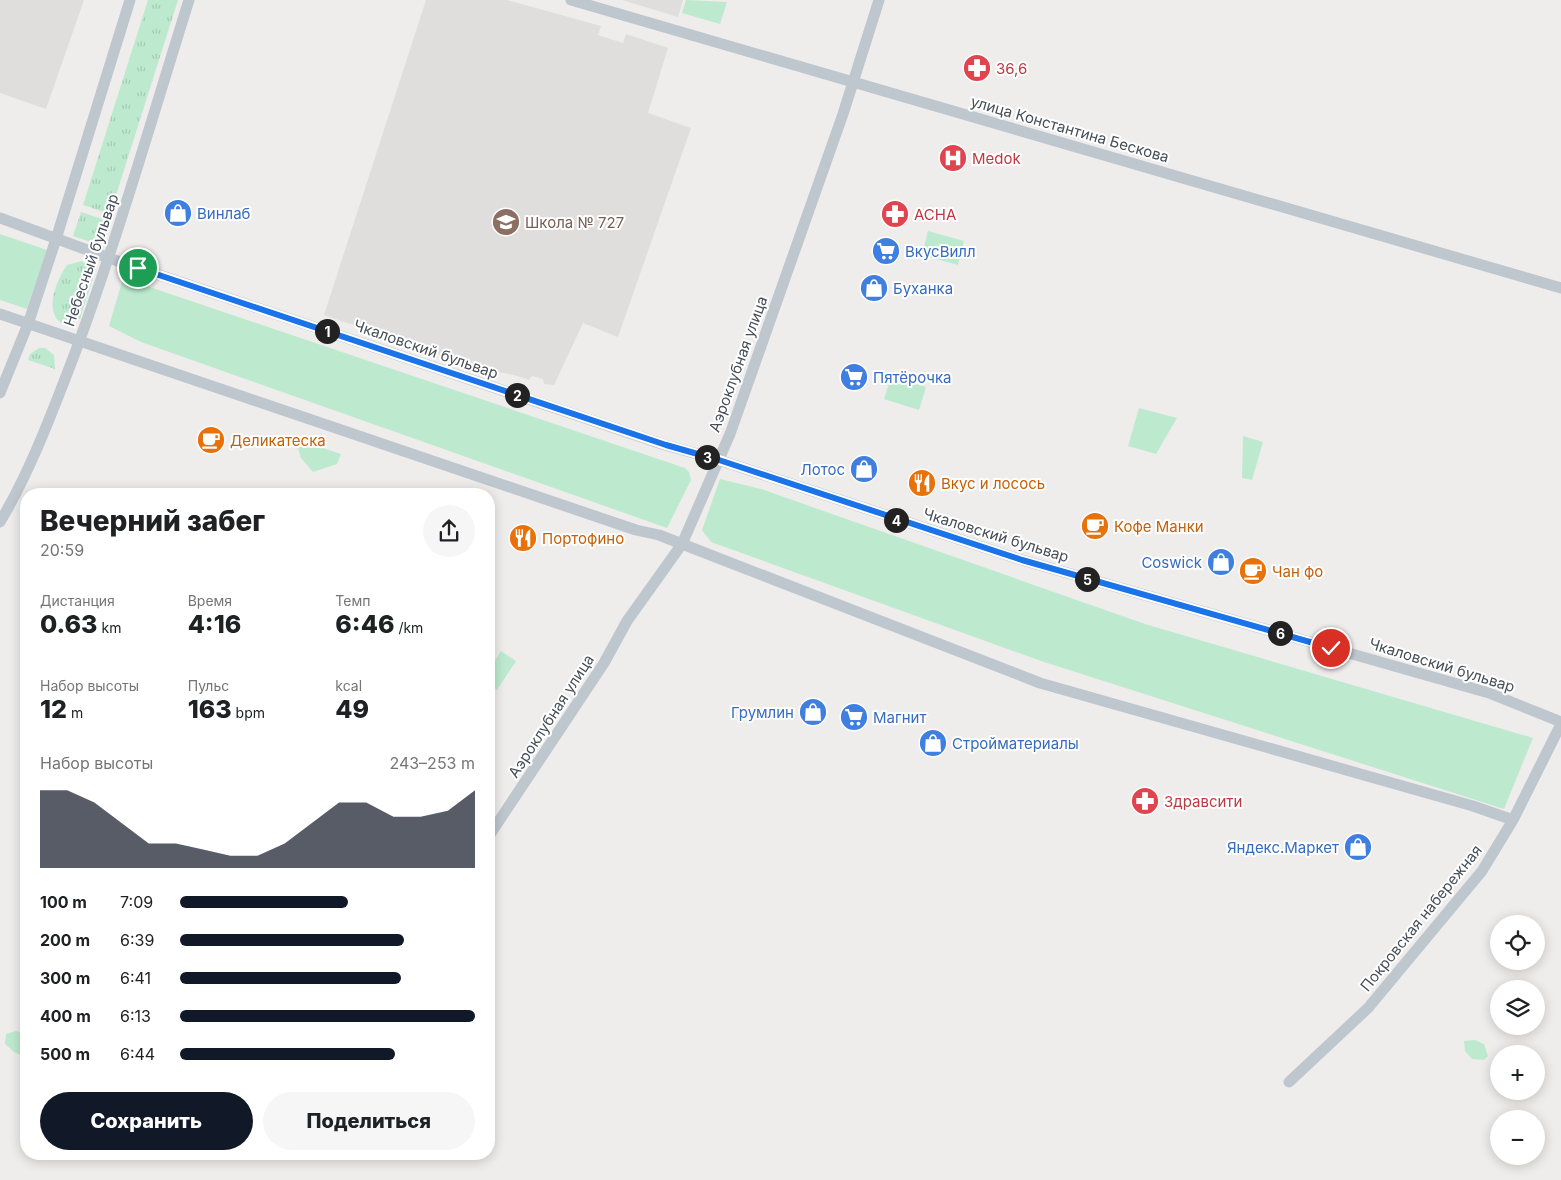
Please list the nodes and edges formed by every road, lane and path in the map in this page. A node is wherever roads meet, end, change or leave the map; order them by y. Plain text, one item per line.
1 (130, 0) edge
2 (189, 0) edge
3 (571, 0) edge
4 (879, 0) edge
5 (852, 81) junction
6 (0, 218) edge
7 (56, 239) junction
8 (109, 258) junction
9 (1561, 288) edge
10 (0, 314) edge
11 (28, 324) junction
12 (79, 341) junction
13 (0, 393) edge
14 (719, 460) junction
15 (0, 522) edge
16 (682, 544) junction
17 (1561, 723) edge
18 (1513, 820) junction
19 (495, 827) edge
20 (1289, 1082) dead end

1 - 7 street
2 - 8 street, Небесный бульвар
3 - 5 street, улица Константина Бескова
4 - 5 street, Аэроклубная улица
5 - 9 street, улица Константина Бескова
5 - 14 street, Аэроклубная улица
6 - 7 street, Чкаловский бульвар
7 - 8 street, Чкаловский бульвар
7 - 11 street
8 - 12 street, Небесный бульвар
8 - 14 street, Чкаловский бульвар
10 - 11 street
11 - 12 street
11 - 13 street
12 - 15 street, Небесный бульвар
12 - 16 street
14 - 16 street, Аэроклубная улица
14 - 17 street, Чкаловский бульвар
16 - 18 street
16 - 19 street, Аэроклубная улица
17 - 18 street, Покровская набережная
18 - 20 street, Покровская набережная

